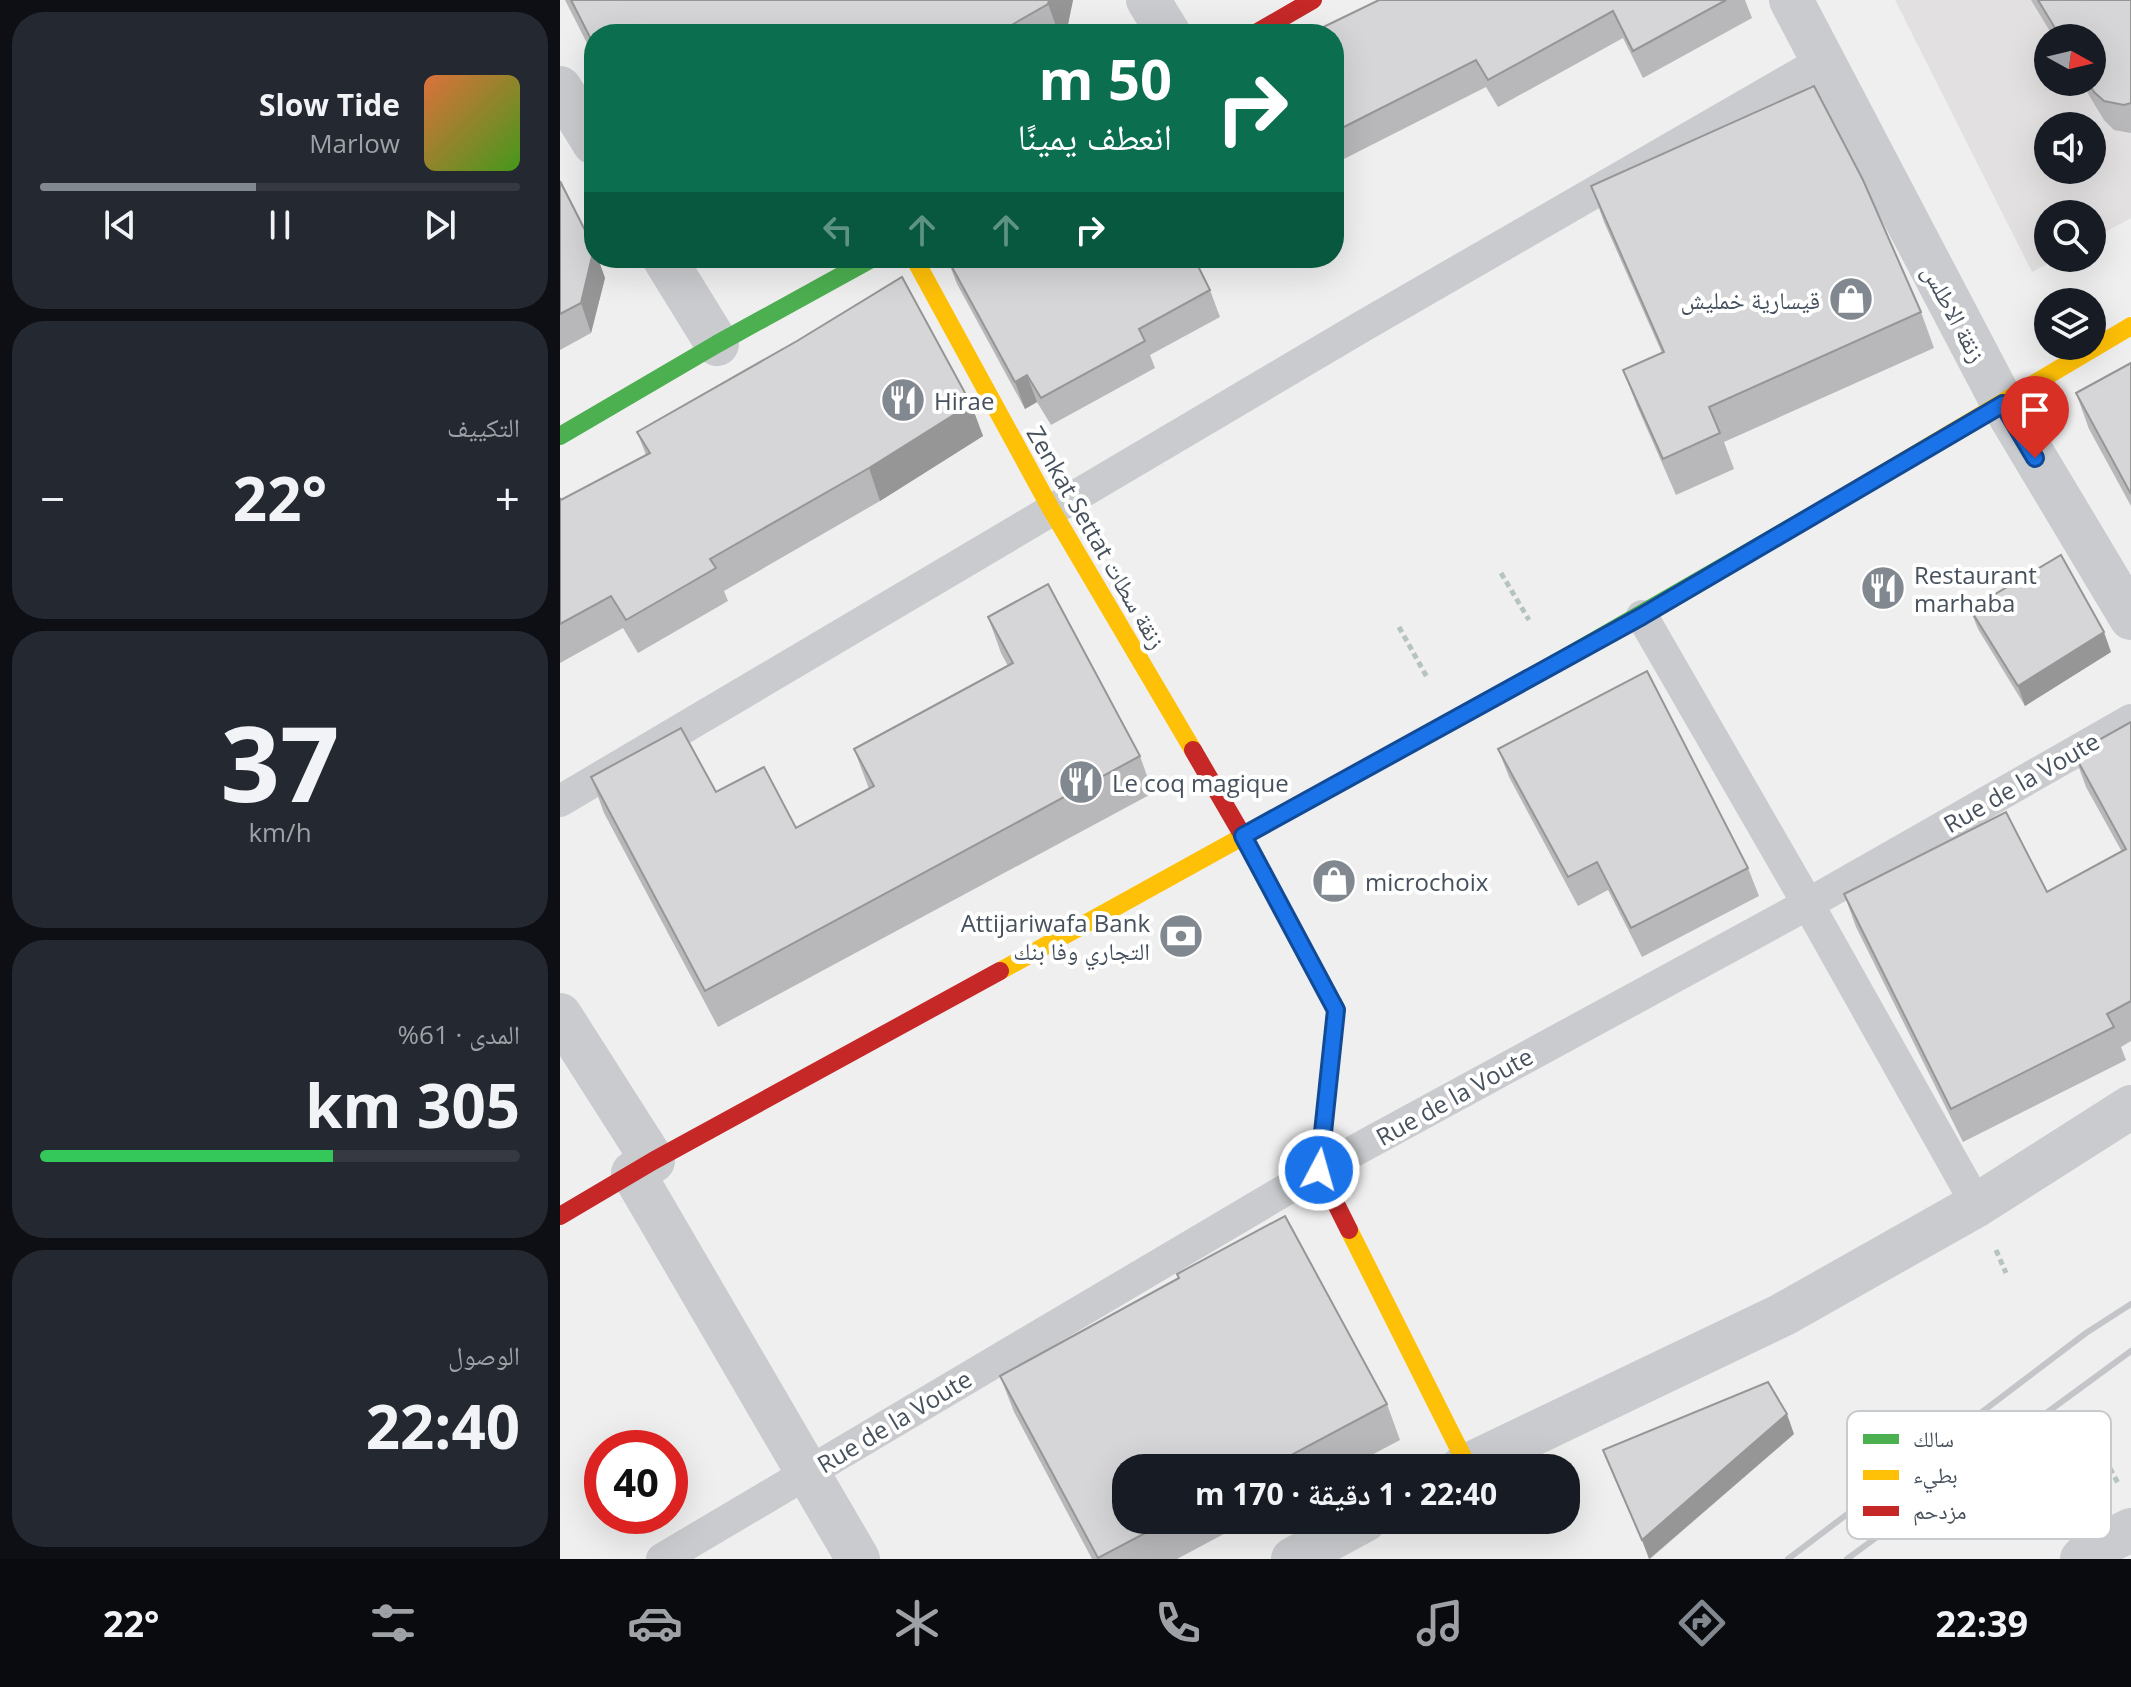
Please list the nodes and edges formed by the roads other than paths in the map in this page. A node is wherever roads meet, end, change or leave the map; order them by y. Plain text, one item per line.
1 (1148, 0) edge
2 (1313, 0) edge
3 (1791, 0) edge
4 (1163, 24) edge
5 (1271, 24) edge
6 (1822, 61) junction
7 (560, 88) edge
8 (584, 127) edge
9 (670, 268) edge
10 (855, 268) edge
11 (919, 268) edge
12 (2131, 326) edge
13 (717, 344) junction
14 (2003, 404) junction
15 (560, 436) edge
16 (1051, 509) junction
17 (1642, 616) junction
18 (2131, 618) edge
19 (2131, 720) edge
20 (560, 801) edge
21 (1243, 836) junction
22 (1808, 904) junction
23 (560, 1015) edge
24 (2131, 1107) edge
25 (643, 1167) junction
26 (1319, 1170) junction
27 (1977, 1205) junction
28 (560, 1216) edge
29 (1459, 1454) edge
30 (1490, 1454) edge
31 (807, 1472) junction
32 (2128, 1513) edge
33 (2111, 1530) edge
34 (1339, 1534) edge
35 (2102, 1539) edge
36 (662, 1559) edge
37 (858, 1559) edge
38 (1293, 1559) edge
39 (2082, 1559) edge

1 - 4 street
2 - 5 main road
3 - 6 street, زنقة الاطلس
6 - 14 street, زنقة الاطلس
6 - 16 lane
7 - 8 street
9 - 13 street
10 - 13 main road
11 - 16 main road, Zenkat Settat زنقة سطات
12 - 14 main road
13 - 15 main road
14 - 17 main road
14 - 18 street, زنقة الاطلس
16 - 20 lane
16 - 21 main road, Zenkat Settat زنقة سطات
17 - 21 main road
17 - 22 lane
19 - 22 lane, Rue de la Voute
21 - 25 main road
21 - 26 main road, Zenkat Settat زنقة سطات
22 - 26 lane, Rue de la Voute
22 - 27 lane
23 - 25 street
24 - 27 street
25 - 28 main road
25 - 31 street
26 - 29 main road
26 - 31 lane, Rue de la Voute
27 - 30 street
31 - 36 lane, Rue de la Voute
31 - 37 street
32 - 33 street
34 - 38 street
35 - 39 street

